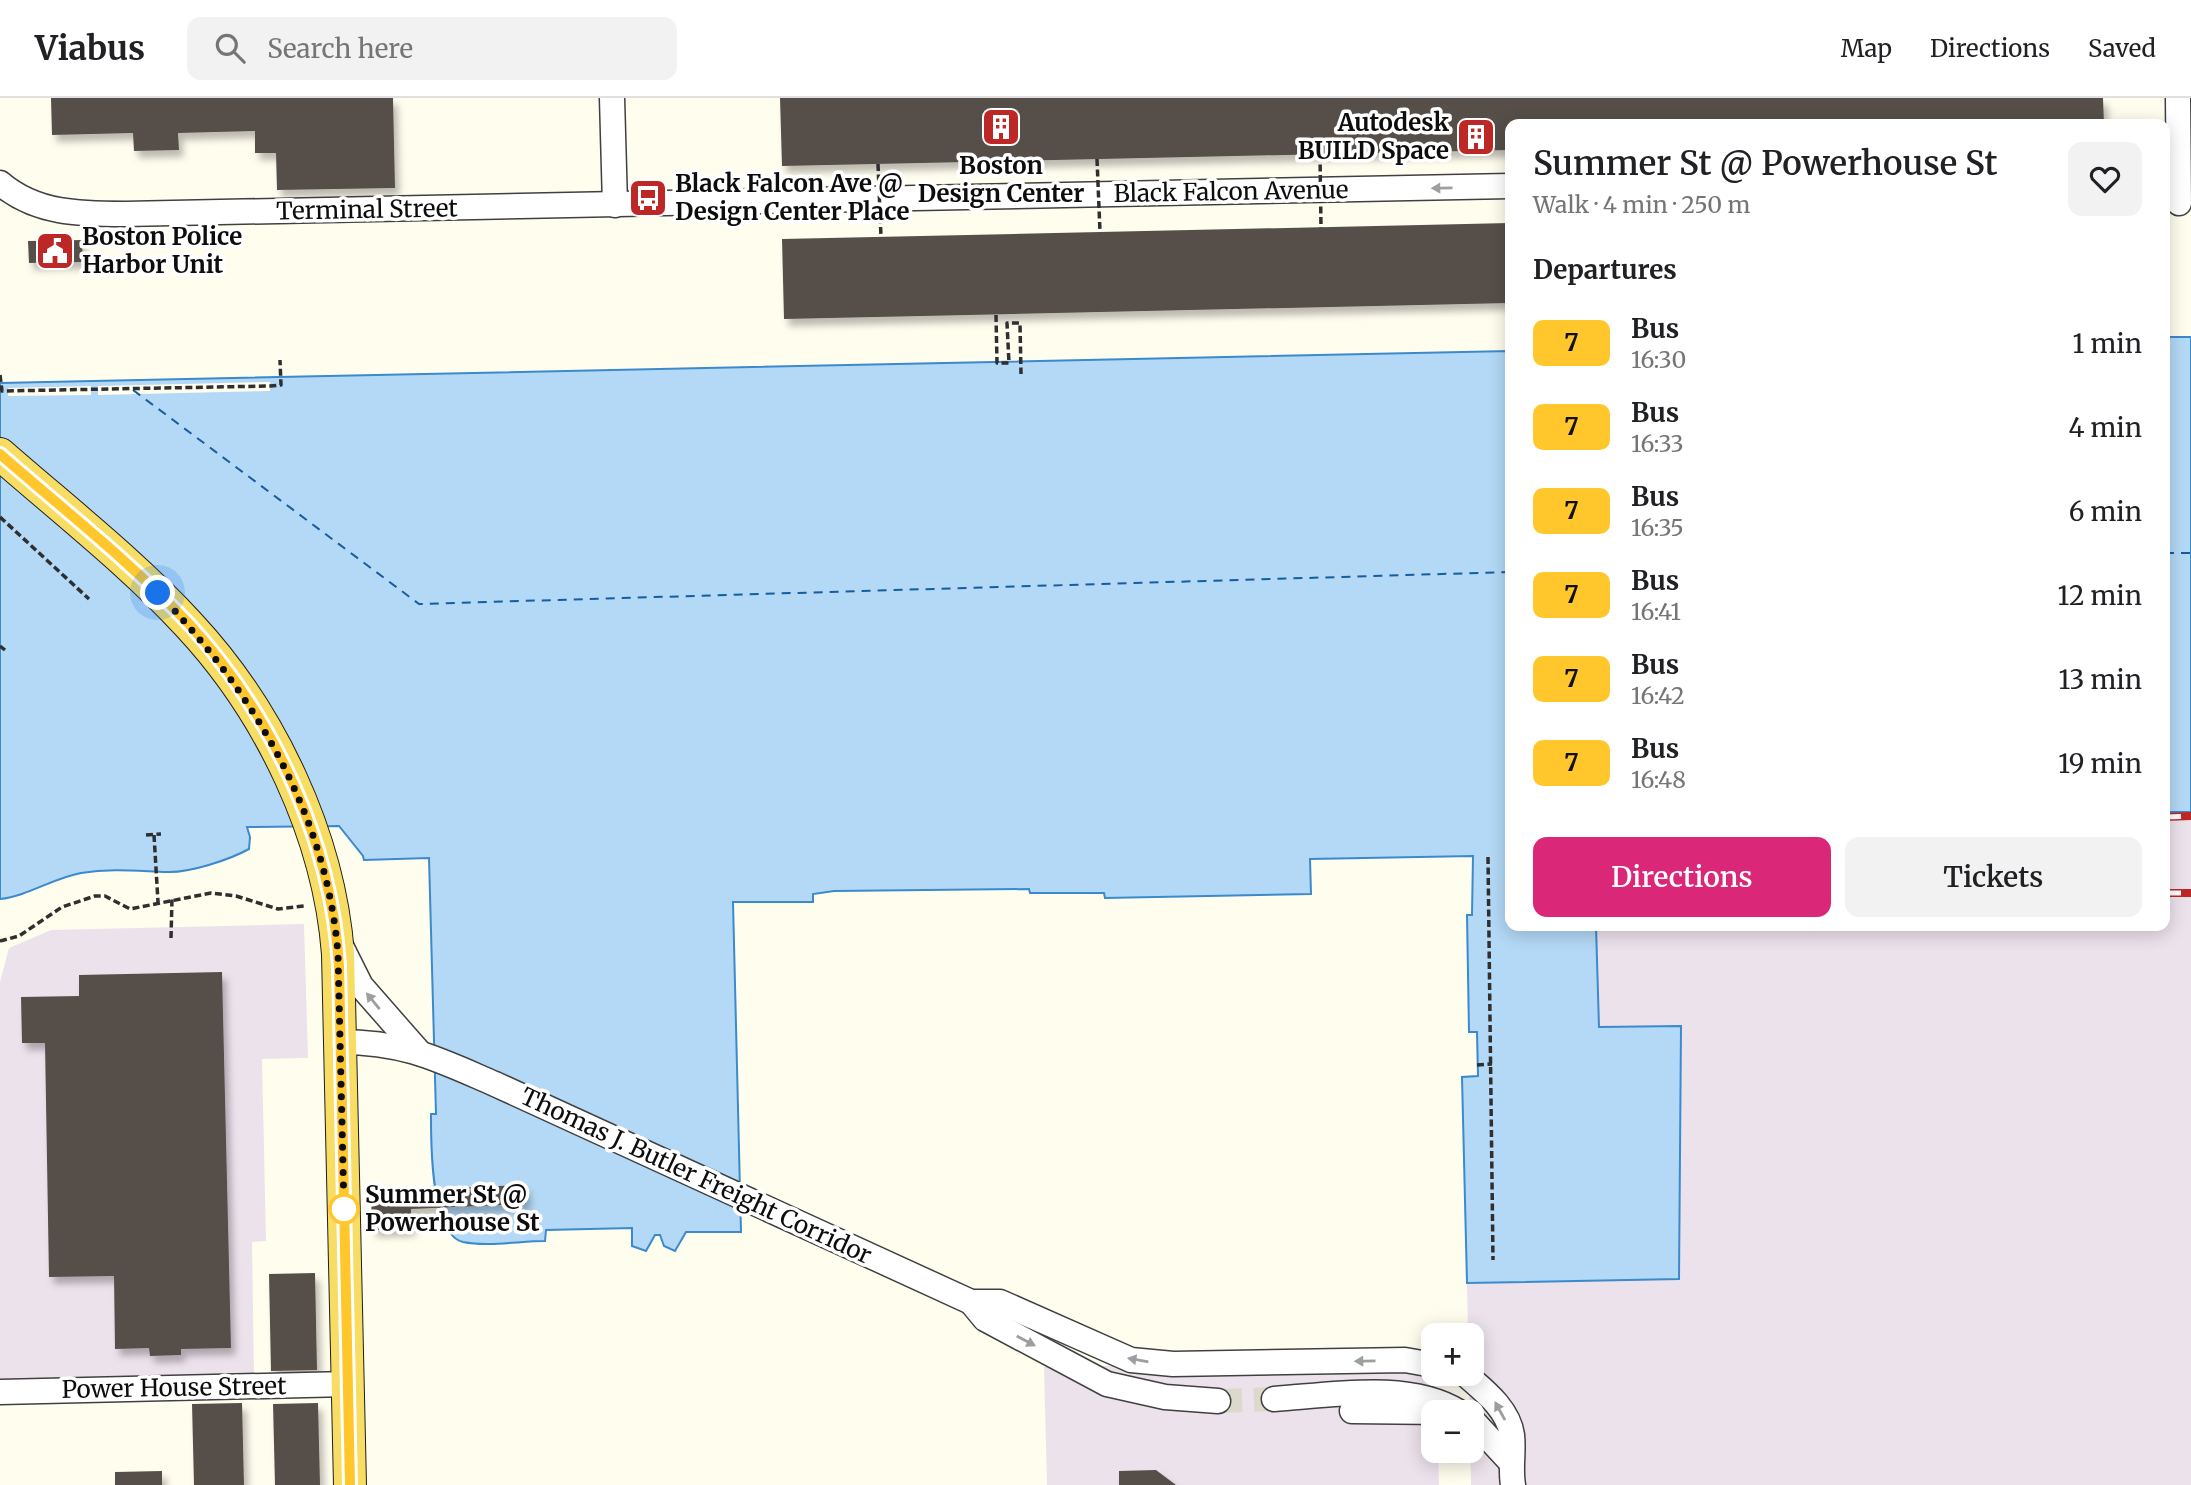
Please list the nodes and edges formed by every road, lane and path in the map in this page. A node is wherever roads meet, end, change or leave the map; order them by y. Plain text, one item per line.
1 (612, 98) edge
2 (2178, 98) edge
3 (1320, 154) dead end
4 (1097, 159) dead end
5 (877, 164) dead end
6 (2172, 172) edge
7 (0, 183) edge
8 (1505, 186) edge
9 (2179, 203) dead end
10 (615, 205) junction
11 (1321, 228) dead end
12 (1100, 232) dead end
13 (881, 237) dead end
14 (996, 315) dead end
15 (280, 359) dead end
16 (1021, 374) dead end
17 (0, 375) edge
18 (0, 454) edge
19 (0, 517) edge
20 (89, 599) dead end
21 (0, 646) edge
22 (5, 650) dead end
23 (161, 834) dead end
24 (146, 835) dead end
25 (154, 835) junction
26 (1489, 857) dead end
27 (172, 899) junction
28 (158, 902) junction
29 (304, 906) dead end
30 (335, 929) junction
31 (171, 938) dead end
32 (0, 941) edge
33 (340, 1042) junction
34 (419, 1052) junction
35 (1492, 1064) junction
36 (1477, 1065) dead end
37 (1493, 1260) dead end
38 (971, 1302) junction
39 (1421, 1363) edge
40 (348, 1384) junction
41 (1478, 1386) edge
42 (0, 1392) edge
43 (1441, 1400) edge
44 (1218, 1401) tunnel mouth
45 (1421, 1412) edge
46 (1484, 1434) edge
47 (1509, 1460) junction
48 (350, 1485) edge
49 (1513, 1485) edge

1 - 10 street
2 - 6 street
3 - 11 path, bridge
4 - 12 path, bridge
5 - 13 path, bridge
6 - 9 street
7 - 10 street, Terminal Street
8 -> 10 street, Black Falcon Avenue
14 - 16 path
15 - 17 path
18 - 30 main road
19 - 20 path
21 - 22 path
23 - 25 path
24 - 25 path
25 - 28 path
26 - 35 path
27 - 28 path
27 - 29 path
27 - 31 path
28 - 32 path
30 - 33 main road
34 -> 30 street, Thomas J. Butler Freight Corridor
33 - 34 street, Thomas J. Butler Freight Corridor
33 - 40 main road
34 - 38 street, Thomas J. Butler Freight Corridor
35 - 36 path
35 - 37 path
39 -> 38 street, Thomas J. Butler Freight Corridor
38 -> 44 street, Thomas J. Butler Freight Corridor
40 - 42 street, Power House Street
40 - 48 main road
47 -> 41 street
43 - 45 street
46 - 47 street
47 - 49 street

